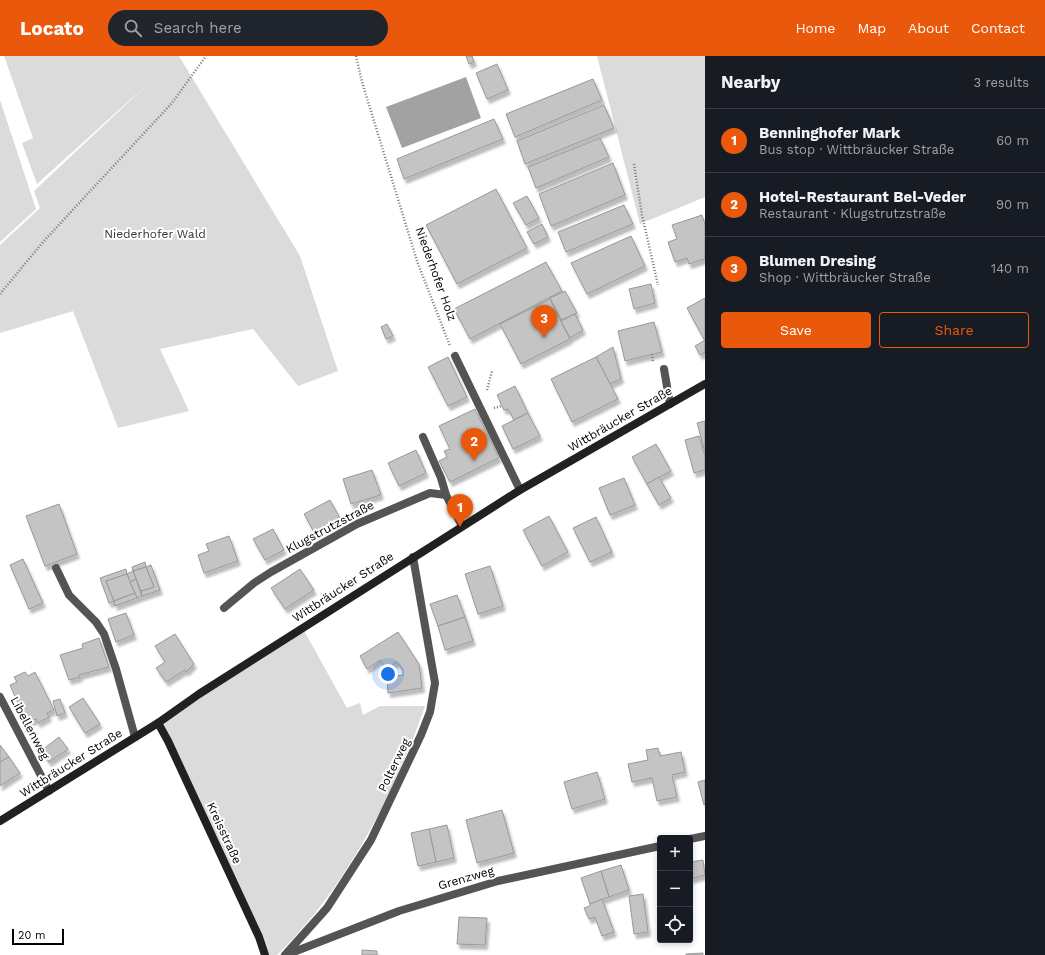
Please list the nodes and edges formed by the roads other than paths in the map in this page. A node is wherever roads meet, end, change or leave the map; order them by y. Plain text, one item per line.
1 (455, 356) road end
2 (664, 369) dead end
3 (705, 384) edge
4 (670, 404) junction
5 (423, 437) dead end
6 (520, 490) junction
7 (446, 495) junction
8 (462, 526) junction
9 (413, 556) junction
10 (56, 568) dead end
11 (224, 608) dead end
12 (0, 697) edge
13 (158, 723) junction
14 (135, 737) junction
15 (49, 791) junction
16 (0, 821) edge
17 (705, 836) edge
18 (693, 838) edge
19 (657, 847) edge
20 (265, 955) edge
21 (285, 955) edge

1 - 6 street
2 - 4 street
3 - 4 main road, Wittbräucker Straße
4 - 6 main road, Wittbräucker Straße
5 - 7 street
6 - 8 main road, Wittbräucker Straße
7 - 8 street
7 - 11 street, Klugstrutzstraße
8 - 9 main road, Wittbräucker Straße
9 - 13 main road, Wittbräucker Straße
9 - 21 street, Polterweg
10 - 14 street
12 - 15 street, Libellenweg
13 - 14 main road, Wittbräucker Straße
13 - 20 main road, Kreisstraße
14 - 15 main road, Wittbräucker Straße
15 - 16 main road, Wittbräucker Straße
17 - 18 street
19 - 21 street, Grenzweg

